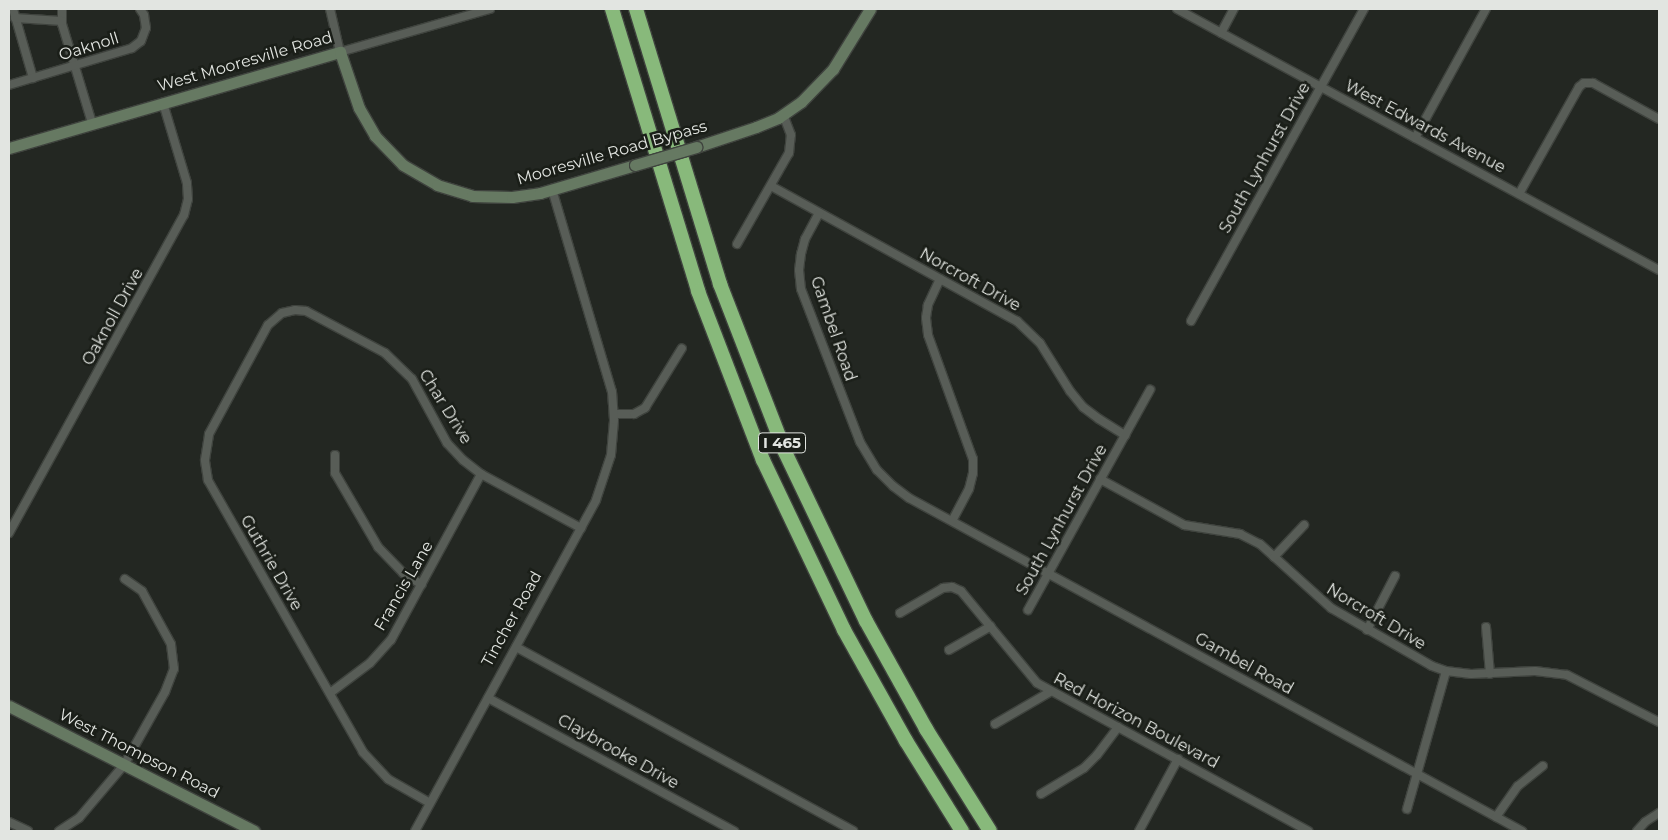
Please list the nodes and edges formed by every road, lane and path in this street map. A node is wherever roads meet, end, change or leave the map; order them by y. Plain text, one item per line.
1 (13, 9) edge
2 (62, 9) edge
3 (140, 9) edge
4 (330, 9) edge
5 (490, 9) edge
6 (638, 9) edge
7 (870, 9) edge
8 (1177, 9) edge
9 (1234, 9) edge
10 (1364, 9) edge
11 (1486, 9) edge
12 (612, 11) edge
13 (15, 18) junction
14 (62, 21) junction
15 (1221, 33) junction
16 (340, 52) junction
17 (75, 66) junction
18 (33, 78) junction
19 (9, 85) edge
20 (1321, 86) junction
21 (163, 103) junction
22 (783, 114) junction
23 (1659, 118) edge
24 (92, 123) junction
25 (1415, 138) junction
26 (9, 148) edge
27 (771, 186) junction
28 (552, 189) junction
29 (1519, 194) junction
30 (819, 213) junction
31 (737, 244) dead end
32 (1659, 270) edge
33 (940, 279) junction
34 (284, 312) joint
35 (1191, 321) dead end
36 (682, 348) dead end
37 (1150, 390) dead end
38 (614, 414) junction
39 (1125, 435) junction
40 (335, 455) dead end
41 (481, 474) junction
42 (1100, 480) junction
43 (952, 521) junction
44 (1304, 525) dead end
45 (581, 528) junction
46 (9, 534) edge
47 (1274, 557) junction
48 (1049, 573) junction
49 (1395, 576) dead end
50 (125, 579) dead end
51 (422, 585) junction
52 (1028, 610) dead end
53 (900, 613) dead end
54 (991, 626) junction
55 (1486, 627) dead end
56 (1367, 630) junction
57 (516, 647) junction
58 (949, 650) dead end
59 (1446, 671) junction
60 (1490, 674) junction
61 (1050, 692) junction
62 (330, 693) junction
63 (488, 698) junction
64 (9, 706) edge
65 (1659, 722) edge
66 (995, 724) dead end
67 (1118, 728) junction
68 (1178, 759) junction
69 (124, 765) junction
70 (1543, 766) dead end
71 (1417, 774) junction
72 (1041, 794) dead end
73 (430, 804) junction
74 (1407, 809) dead end
75 (1659, 814) edge
76 (1496, 817) junction
77 (9, 822) edge
78 (74, 828) edge
79 (28, 831) edge
80 (59, 831) edge
81 (254, 831) edge
82 (414, 831) edge
83 (734, 831) edge
84 (853, 831) edge
85 (962, 831) edge
86 (990, 831) edge
87 (1139, 831) edge
88 (1308, 831) edge
89 (1522, 831) edge
90 (1637, 831) edge

1 - 13 street
2 - 14 street
3 - 17 street, Oaknoll
4 - 16 street
5 - 16 street, West Mooresville Road
6 - 86 highway, I 465
7 - 22 street
8 - 15 street, West Edwards Avenue
9 - 15 street
10 - 20 street, South Lynhurst Drive
11 - 25 street
12 - 85 highway, I 465
13 - 14 street
13 - 18 street
14 - 17 street
15 - 20 street, West Edwards Avenue
16 - 21 street, West Mooresville Road
16 - 28 street, Mooresville Road Bypass
17 - 18 street, Oaknoll
17 - 24 street
18 - 19 street, Oaknoll
20 - 25 street, West Edwards Avenue
20 - 35 street, South Lynhurst Drive
21 - 24 street, West Mooresville Road
21 - 46 street, Oaknoll Drive
22 - 27 street
22 - 28 street, Mooresville Road Bypass, bridge
23 - 29 street
24 - 26 street, West Mooresville Road
25 - 29 street, West Edwards Avenue
27 - 30 street, Norcroft Drive
27 - 31 street
28 - 38 street, Tincher Road
29 - 32 street, West Edwards Avenue
30 - 33 street, Norcroft Drive
30 - 43 street, Gambel Road
33 - 39 street, Norcroft Drive
33 - 43 street
34 - 41 street, Char Drive
34 - 62 street, Guthrie Drive
36 - 38 street
37 - 39 street, South Lynhurst Drive
38 - 45 street, Tincher Road
39 - 42 street, South Lynhurst Drive
40 - 51 street
41 - 45 street, Char Drive
41 - 51 street, Francis Lane
42 - 47 street, Norcroft Drive
42 - 48 street, South Lynhurst Drive
43 - 48 street, Gambel Road
44 - 47 street
45 - 57 street, Tincher Road
47 - 56 street, Norcroft Drive
48 - 52 street, South Lynhurst Drive
48 - 71 street, Gambel Road
49 - 56 street
50 - 69 street
51 - 62 street, Francis Lane
53 - 54 street, Red Horizon Boulevard
54 - 58 street
54 - 61 street, Red Horizon Boulevard
55 - 60 street
56 - 59 street, Norcroft Drive
57 - 63 street, Tincher Road
57 - 84 street
59 - 60 street, Norcroft Drive
59 - 71 street
60 - 65 street, Norcroft Drive
61 - 66 street
61 - 67 street, Red Horizon Boulevard
62 - 73 street, Guthrie Drive
63 - 73 street, Tincher Road
63 - 83 street, Claybrooke Drive
64 - 69 street, West Thompson Road
67 - 68 street, Red Horizon Boulevard
67 - 72 street
68 - 87 street
68 - 88 street, Red Horizon Boulevard
69 - 78 street
69 - 81 street, West Thompson Road
70 - 76 street
71 - 74 street
71 - 76 street, Gambel Road
73 - 82 street, Tincher Road
75 - 90 street
76 - 89 street, Gambel Road
77 - 79 street
78 - 80 street

